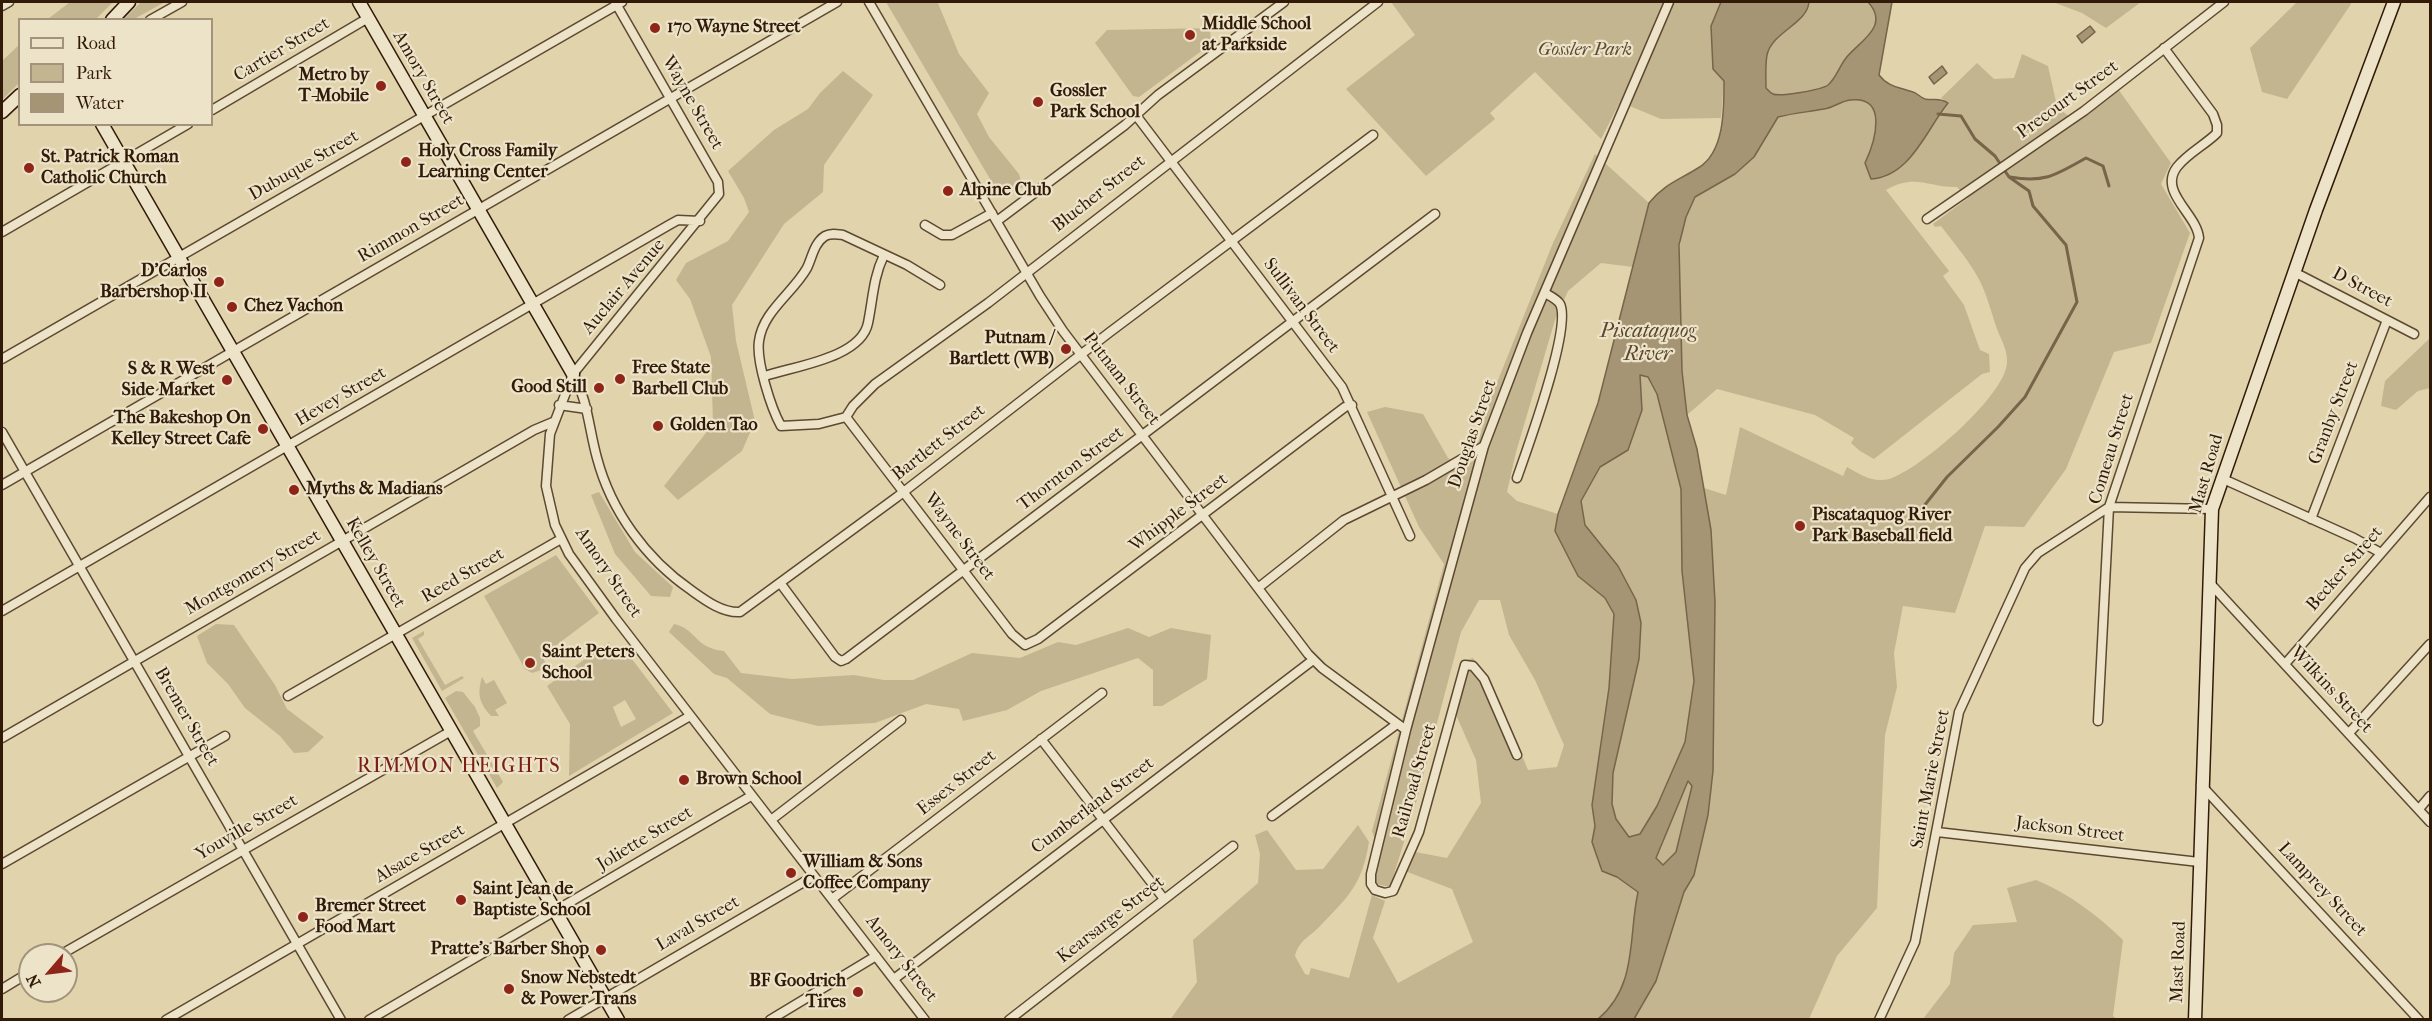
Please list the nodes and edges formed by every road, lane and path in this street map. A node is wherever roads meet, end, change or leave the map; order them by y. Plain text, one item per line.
1 (9, 2) edge
2 (129, 2) edge
3 (182, 2) edge
4 (359, 2) edge
5 (837, 2) edge
6 (869, 2) edge
7 (1284, 2) edge
8 (1378, 2) edge
9 (1669, 2) edge
10 (2224, 2) edge
11 (2394, 2) edge
12 (618, 3) edge
13 (2, 6) edge
14 (114, 18) edge
15 (154, 18) edge
16 (368, 18) junction
17 (2164, 48) junction
18 (18, 97) edge
19 (670, 98) junction
20 (213, 109) edge
21 (2, 112) edge
22 (1135, 114) junction
23 (424, 116) junction
24 (103, 126) edge
25 (185, 126) edge
26 (1372, 135) dead end
27 (1169, 160) junction
28 (124, 162) junction
29 (478, 210) junction
30 (1435, 214) dead end
31 (995, 217) junction
32 (1927, 219) dead end
33 (700, 221) junction
34 (925, 225) dead end
35 (2, 232) edge
36 (1231, 242) junction
37 (884, 255) junction
38 (178, 256) junction
39 (1026, 271) junction
40 (2294, 272) junction
41 (940, 285) dead end
42 (1545, 293) junction
43 (532, 304) junction
44 (2387, 320) junction
45 (1292, 322) junction
46 (2414, 334) dead end
47 (233, 352) junction
48 (1081, 355) junction
49 (2, 359) edge
50 (573, 374) junction
51 (765, 376) junction
52 (559, 405) junction
53 (1352, 405) junction
54 (587, 409) junction
55 (846, 417) junction
56 (553, 422) junction
57 (2, 432) edge
58 (1143, 435) junction
59 (1484, 446) junction
60 (287, 448) junction
61 (24, 471) junction
62 (1517, 478) dead end
63 (2221, 478) junction
64 (2, 485) edge
65 (904, 491) junction
66 (1393, 496) junction
67 (2430, 497) edge
68 (2109, 507) junction
69 (2212, 509) junction
70 (1204, 515) junction
71 (2311, 519) junction
72 (1410, 536) dead end
73 (561, 539) junction
74 (341, 542) junction
75 (2380, 553) junction
76 (79, 566) junction
77 (964, 570) junction
78 (2208, 580) junction
79 (781, 584) junction
80 (1258, 588) junction
81 (2, 611) edge
82 (395, 634) junction
83 (2430, 644) edge
84 (1025, 645) joint
85 (1313, 660) junction
86 (134, 661) junction
87 (2285, 664) junction
88 (1102, 693) dead end
89 (288, 696) dead end
90 (690, 716) junction
91 (901, 720) dead end
92 (2098, 721) dead end
93 (1397, 724) junction
94 (1406, 730) junction
95 (451, 731) junction
96 (2349, 733) junction
97 (225, 736) dead end
98 (2, 738) edge
99 (1041, 739) junction
100 (1517, 755) dead end
101 (189, 757) junction
102 (2201, 785) junction
103 (752, 796) junction
104 (2430, 796) edge
105 (2419, 809) junction
106 (1272, 816) dead end
107 (1103, 818) junction
108 (771, 820) junction
109 (2430, 822) edge
110 (505, 825) junction
111 (1937, 832) junction
112 (1233, 846) dead end
113 (243, 850) junction
114 (2199, 862) junction
115 (2, 864) edge
116 (814, 876) junction
117 (1382, 892) joint
118 (832, 899) junction
119 (1164, 899) junction
120 (555, 911) junction
121 (297, 944) junction
122 (78, 945) edge
123 (876, 956) junction
124 (18, 979) edge
125 (894, 979) junction
126 (2, 989) edge
127 (605, 998) junction
128 (166, 1020) edge
129 (341, 1020) edge
130 (369, 1020) edge
131 (568, 1020) edge
132 (618, 1020) edge
133 (770, 1020) edge
134 (925, 1020) edge
135 (1009, 1020) edge
136 (1879, 1020) edge
137 (2195, 1020) edge
138 (2419, 1020) edge

1 - 13 street
2 - 14 street
3 - 15 street
4 - 16 street, Amory Street
5 - 19 street, Rimmon Street
6 - 31 street, Putnam Street
7 - 22 street
8 - 27 street, Blucher Street
9 - 42 street, Douglas Street
10 - 17 street, Precourt Street
11 - 40 street, Mast Road
12 - 19 street, Wayne Street
12 - 23 street, Dubuque Street
16 - 20 street, Cartier Street
16 - 23 street, Amory Street
17 - 32 street, Precourt Street
17 - 68 street, Comeau Street
18 - 21 street
19 - 29 street, Rimmon Street
19 - 33 street, Wayne Street
22 - 27 street, Sullivan Street
22 - 31 street
23 - 29 street, Amory Street
23 - 38 street, Dubuque Street
24 - 28 street, Kelley Street
25 - 28 street
26 - 36 street, Bartlett Street
27 - 36 street, Sullivan Street
27 - 39 street, Blucher Street
28 - 35 street
28 - 38 street, Kelley Street
29 - 43 street, Amory Street
29 - 47 street, Rimmon Street
30 - 45 street, Thornton Street
31 - 34 street
31 - 39 street, Putnam Street
33 - 43 street, Hevey Street
33 - 50 street, Auclair Avenue
36 - 45 street, Sullivan Street
36 - 48 street, Bartlett Street
37 - 41 street
37 - 51 street
37 - 51 street
38 - 47 street, Kelley Street
38 - 49 street, Dubuque Street
39 - 48 street, Putnam Street
39 - 55 street, Blucher Street
40 - 44 street, D Street
40 - 63 street, Mast Road
42 - 59 street, Douglas Street
42 - 62 street
43 - 50 street, Amory Street
43 - 60 street, Hevey Street
44 - 46 street, D Street
44 - 71 street, Granby Street
45 - 53 street, Sullivan Street
45 - 58 street, Thornton Street
47 - 60 street, Kelley Street
47 - 61 street, Rimmon Street
48 - 58 street, Putnam Street
48 - 65 street, Bartlett Street
50 - 52 street, Amory Street
50 - 54 street, Bartlett Street
51 - 55 street
52 - 54 street
52 - 56 street, Amory Street
53 - 66 street, Sullivan Street
53 - 70 street, Whipple Street
54 - 79 street, Bartlett Street
55 - 65 street, Wayne Street
56 - 73 street, Amory Street
56 - 74 street, Montgomery Street
57 - 61 street, Bremer Street
58 - 70 street, Putnam Street
58 - 77 street, Thornton Street
59 - 66 street
59 - 94 street, Douglas Street
60 - 74 street, Kelley Street
60 - 76 street, Hevey Street
61 - 64 street, Rimmon Street
61 - 76 street, Bremer Street
63 - 69 street, Mast Road
63 - 71 street
65 - 77 street, Wayne Street
65 - 79 street, Bartlett Street
66 - 72 street, Sullivan Street
66 - 80 street
67 - 75 street, Becker Street
68 - 69 street
68 - 92 street, Comeau Street
68 - 111 street, Saint Marie Street
69 - 78 street, Mast Road
70 - 80 street, Putnam Street
70 - 84 street, Whipple Street
71 - 75 street
73 - 82 street, Reed Street
73 - 90 street, Amory Street
74 - 82 street, Kelley Street
74 - 86 street, Montgomery Street
75 - 87 street, Becker Street
76 - 81 street, Hevey Street
76 - 86 street, Bremer Street
77 - 79 street, Thornton Street
77 - 84 street, Wayne Street
78 - 87 street, Wilkins Street
78 - 102 street, Mast Road
80 - 85 street, Putnam Street
82 - 89 street, Reed Street
82 - 95 street, Kelley Street
83 - 96 street
85 - 93 street, Putnam Street
85 - 107 street, Cumberland Street
86 - 98 street, Montgomery Street
86 - 101 street, Bremer Street
87 - 96 street, Wilkins Street
88 - 99 street, Essex Street
90 - 103 street, Amory Street
90 - 110 street, Alsace Street
91 - 108 street
93 - 94 street, Putnam Street
93 - 106 street
94 - 117 street, Douglas Street
95 - 110 street, Kelley Street
95 - 113 street, Youville Street
96 - 105 street, Wilkins Street
97 - 101 street
99 - 107 street
99 - 118 street, Essex Street
100 - 117 street, Railroad Street
101 - 113 street, Bremer Street
101 - 115 street
102 - 114 street, Mast Road
102 - 138 street, Lamprey Street
103 - 108 street, Amory Street
103 - 120 street, Joliette Street
104 - 105 street
105 - 109 street, Wilkins Street
107 - 119 street
107 - 125 street, Cumberland Street
108 - 116 street, Amory Street
110 - 120 street, Kelley Street
110 - 121 street, Alsace Street
111 - 114 street, Jackson Street
111 - 136 street, Saint Marie Street
112 - 119 street, Kearsarge Street
113 - 121 street, Bremer Street
113 - 122 street, Youville Street
114 - 137 street, Mast Road
116 - 118 street, Amory Street
116 - 127 street, Laval Street
118 - 123 street, Amory Street
119 - 135 street, Kearsarge Street
120 - 127 street, Kelley Street
120 - 130 street, Joliette Street
121 - 128 street, Alsace Street
121 - 129 street, Bremer Street
123 - 125 street, Amory Street
123 - 133 street
124 - 126 street
125 - 134 street, Amory Street
127 - 131 street, Laval Street
127 - 132 street, Kelley Street

